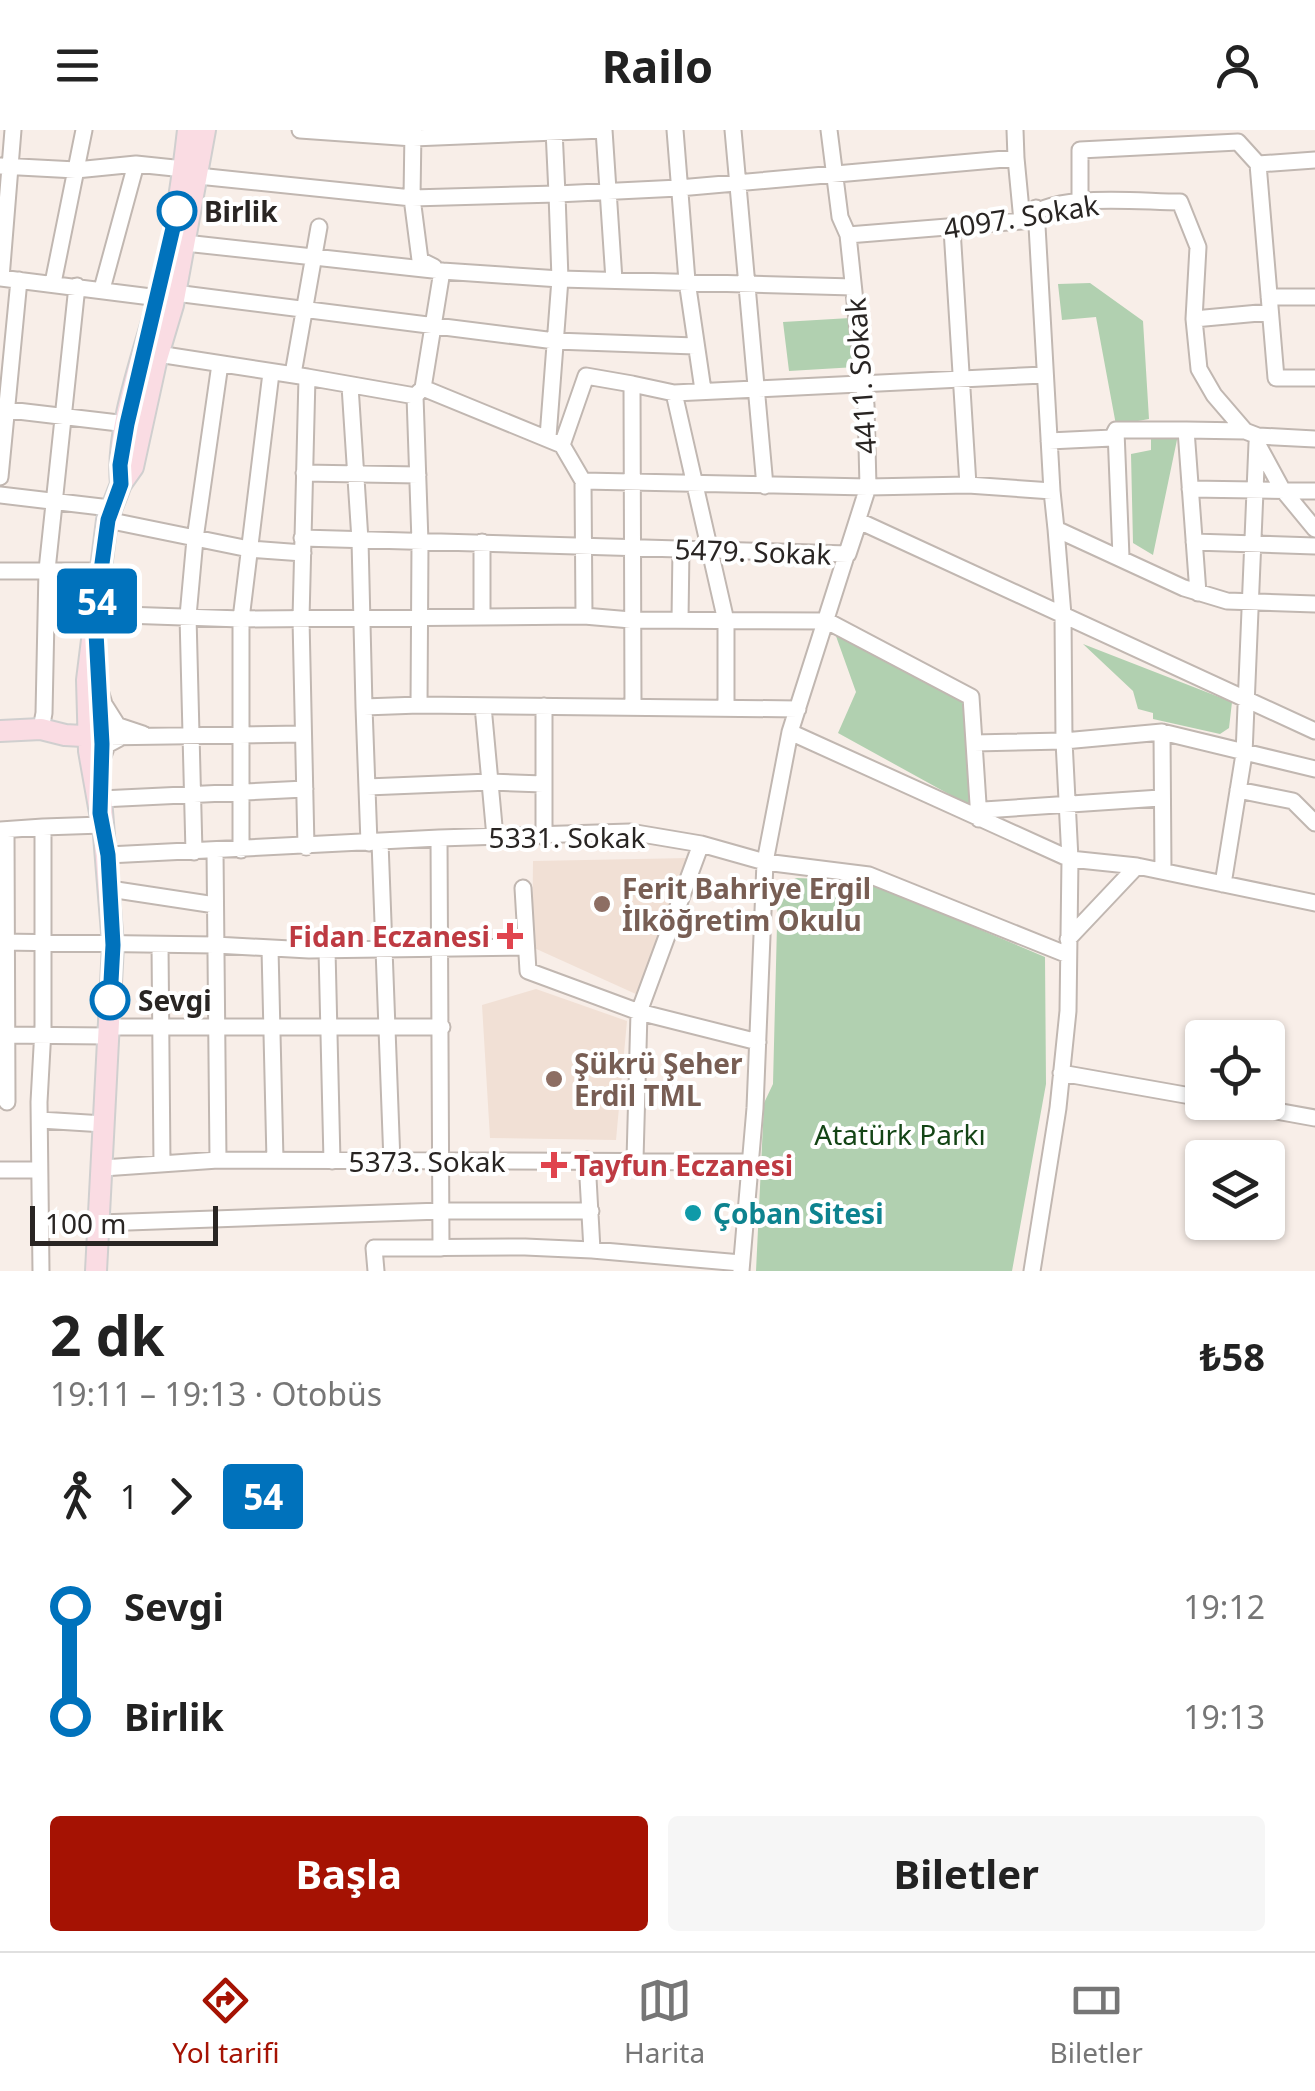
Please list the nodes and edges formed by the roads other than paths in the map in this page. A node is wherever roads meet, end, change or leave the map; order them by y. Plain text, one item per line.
1 (13, 130) edge
2 (84, 130) edge
3 (188, 130) edge
4 (205, 130) edge
5 (300, 130) edge
6 (604, 130) edge
7 (675, 130) edge
8 (733, 130) edge
9 (829, 130) edge
10 (1015, 130) edge
11 (1080, 130) edge
12 (554, 131) edge
13 (341, 132) edge
14 (413, 134) edge
15 (1080, 150) junction
16 (1016, 158) junction
17 (1315, 160) edge
18 (136, 164) junction
19 (1258, 164) junction
20 (5, 166) edge
21 (76, 170) junction
22 (191, 173) junction
23 (835, 175) junction
24 (737, 183) junction
25 (679, 188) junction
26 (610, 191) junction
27 (557, 194) junction
28 (412, 198) junction
29 (1080, 202) junction
30 (1036, 208) junction
31 (1022, 221) junction
32 (319, 227) dead end
33 (952, 229) junction
34 (848, 236) junction
35 (186, 244) junction
36 (314, 257) junction
37 (442, 271) junction
38 (0, 278) edge
39 (560, 279) junction
40 (19, 280) junction
41 (614, 280) junction
42 (687, 282) junction
43 (53, 283) junction
44 (746, 284) junction
45 (76, 286) junction
46 (853, 286) junction
47 (102, 290) junction
48 (167, 296) junction
49 (1315, 297) edge
50 (1270, 304) junction
51 (303, 310) junction
52 (1194, 319) junction
53 (434, 324) junction
54 (556, 341) junction
55 (695, 346) junction
56 (158, 354) junction
57 (220, 364) junction
58 (271, 374) junction
59 (1044, 374) junction
60 (300, 375) junction
61 (960, 378) junction
62 (1315, 378) edge
63 (864, 382) junction
64 (632, 384) junction
65 (350, 386) junction
66 (704, 390) junction
67 (755, 390) junction
68 (419, 392) junction
69 (674, 393) junction
70 (3, 410) edge
71 (64, 415) junction
72 (127, 424) junction
73 (1116, 430) junction
74 (1186, 430) junction
75 (1253, 437) junction
76 (1315, 440) edge
77 (555, 441) junction
78 (1049, 441) junction
79 (304, 473) junction
80 (356, 474) junction
81 (418, 475) junction
82 (0, 477) edge
83 (583, 481) junction
84 (121, 484) junction
85 (632, 484) junction
86 (693, 484) junction
87 (765, 486) junction
88 (968, 486) junction
89 (868, 487) junction
90 (1190, 488) junction
91 (1254, 488) junction
92 (1282, 489) junction
93 (1052, 491) junction
94 (1315, 491) edge
95 (0, 495) edge
96 (52, 500) junction
97 (109, 514) junction
98 (859, 521) junction
99 (1056, 529) junction
100 (1315, 530) edge
101 (195, 539) junction
102 (360, 540) junction
103 (420, 542) junction
104 (482, 542) junction
105 (1194, 542) junction
106 (582, 544) junction
107 (302, 545) junction
108 (1252, 546) junction
109 (1315, 546) edge
110 (632, 547) junction
111 (681, 548) junction
112 (709, 548) junction
113 (249, 550) junction
114 (1122, 557) junction
115 (47, 570) junction
116 (100, 570) junction
117 (0, 571) edge
118 (1198, 592) junction
119 (1249, 601) junction
120 (1315, 604) edge
121 (1063, 615) junction
122 (188, 616) junction
123 (362, 616) junction
124 (418, 616) junction
125 (482, 616) junction
126 (584, 616) junction
127 (242, 620) junction
128 (302, 620) junction
129 (631, 620) junction
130 (680, 620) junction
131 (726, 621) junction
132 (827, 621) junction
133 (95, 622) junction
134 (93, 687) junction
135 (1246, 698) junction
136 (419, 706) junction
137 (483, 706) junction
138 (544, 706) junction
139 (364, 707) junction
140 (632, 707) junction
141 (726, 708) junction
142 (798, 709) junction
143 (0, 731) edge
144 (1315, 731) edge
145 (790, 732) junction
146 (1162, 732) junction
147 (89, 734) junction
148 (240, 734) junction
149 (303, 734) junction
150 (192, 735) junction
151 (1064, 740) junction
152 (974, 744) junction
153 (1244, 754) junction
154 (1315, 769) edge
155 (490, 782) junction
156 (543, 784) junction
157 (367, 787) junction
158 (304, 789) junction
159 (1238, 790) junction
160 (240, 792) junction
161 (193, 794) junction
162 (1160, 798) junction
163 (1066, 804) junction
164 (101, 812) junction
165 (979, 819) junction
166 (1315, 824) edge
167 (43, 827) junction
168 (3, 830) edge
169 (495, 837) junction
170 (544, 837) junction
171 (439, 838) junction
172 (374, 842) junction
173 (701, 844) junction
174 (306, 847) junction
175 (240, 850) junction
176 (215, 851) junction
177 (194, 852) junction
178 (108, 855) junction
179 (1070, 859) junction
180 (766, 862) junction
181 (1138, 866) junction
182 (1163, 871) junction
183 (3, 875) edge
184 (1224, 884) junction
185 (523, 888) dead end
186 (110, 889) junction
187 (1315, 903) edge
188 (215, 906) junction
189 (3, 942) edge
190 (42, 943) junction
191 (215, 944) junction
192 (113, 945) junction
193 (160, 945) junction
194 (526, 947) junction
195 (1068, 947) junction
196 (270, 949) junction
197 (327, 950) junction
198 (383, 950) junction
199 (440, 950) junction
200 (3, 999) edge
201 (639, 1012) junction
202 (161, 1028) junction
203 (215, 1028) junction
204 (272, 1028) junction
205 (329, 1028) junction
206 (442, 1028) junction
207 (386, 1029) junction
208 (108, 1032) junction
209 (3, 1035) edge
210 (43, 1035) junction
211 (758, 1042) junction
212 (1061, 1072) junction
213 (1185, 1095) edge
214 (3, 1102) edge
215 (39, 1102) junction
216 (1285, 1113) edge
217 (1315, 1118) edge
218 (40, 1120) junction
219 (104, 1124) junction
220 (218, 1160) junction
221 (276, 1160) junction
222 (587, 1160) junction
223 (635, 1160) junction
224 (332, 1161) junction
225 (440, 1161) junction
226 (392, 1162) junction
227 (750, 1162) junction
228 (162, 1164) junction
229 (104, 1168) junction
230 (0, 1170) edge
231 (39, 1170) junction
232 (440, 1211) junction
233 (590, 1211) junction
234 (100, 1223) junction
235 (441, 1248) junction
236 (592, 1250) junction
237 (741, 1267) edge
238 (41, 1271) edge
239 (96, 1271) edge
240 (376, 1271) edge
241 (1032, 1271) edge

1 - 20 street
2 - 21 street
3 - 22 main road
4 - 22 main road
5 - 13 street
6 - 12 street
6 - 26 street
7 - 25 street
8 - 24 street
9 - 23 street, 4411. Sokak
10 - 16 street
11 - 15 street
12 - 14 street
12 - 27 street
13 - 14 street
14 - 28 street
15 - 19 street
15 - 29 street
16 - 23 street
16 - 31 street
17 - 19 street
18 - 21 street
18 - 22 street
18 - 47 street
19 - 50 street
20 - 21 street
20 - 38 street
21 - 43 street
22 - 28 street
22 - 35 main road
22 - 48 main road
23 - 24 street
23 - 34 street, 4411. Sokak
24 - 25 street
24 - 44 street
25 - 26 street
25 - 42 street
26 - 27 street
26 - 41 street
27 - 28 street
27 - 39 street
28 - 37 street
29 - 30 street, 4097. Sokak
29 - 52 street, 4097. Sokak
30 - 31 street, 4097. Sokak
30 - 59 street
31 - 33 street, 4097. Sokak
32 - 36 street
33 - 34 street, 4097. Sokak
33 - 61 street
34 - 46 street, 4411. Sokak
35 - 36 street
35 - 48 main road
36 - 37 street
36 - 51 street
37 - 39 street
37 - 53 street
38 - 40 street
39 - 41 street
39 - 54 street
40 - 43 street
40 - 70 street
41 - 42 street
42 - 44 street
42 - 55 street
43 - 45 street
44 - 46 street
44 - 67 street
45 - 47 street
45 - 71 street
46 - 63 street, 4411. Sokak
47 - 48 street
48 - 51 street
48 - 56 main road
48 - 72 main road
49 - 50 street
50 - 52 street
50 - 62 street
51 - 53 street
51 - 60 street
52 - 75 street, 4097. Sokak
53 - 54 street
53 - 68 street
54 - 55 street
54 - 77 street
55 - 66 street
56 - 57 street
56 - 84 main road
57 - 58 street
57 - 101 street
58 - 60 street
58 - 113 street
59 - 61 street
59 - 78 street
60 - 65 street
60 - 79 street
61 - 63 street
61 - 88 street
63 - 67 street
63 - 89 street, 4411. Sokak
64 - 69 street
64 - 77 street
64 - 85 street
65 - 68 street
65 - 80 street
66 - 67 street
66 - 69 street
67 - 87 street
68 - 77 street
68 - 81 street
69 - 86 street
70 - 71 street
70 - 82 street
71 - 72 street
71 - 96 street
72 - 84 main road
73 - 74 street
73 - 78 street
73 - 114 street
74 - 75 street
74 - 90 street
75 - 76 street
75 - 91 street
75 - 92 street, 4097. Sokak
77 - 83 street
78 - 93 street
79 - 80 street
79 - 107 street
80 - 81 street
80 - 102 street
81 - 103 street
83 - 85 street
83 - 106 street
84 - 97 main road
85 - 86 street
85 - 110 street
86 - 87 street
86 - 112 street
87 - 89 street
88 - 89 street, 4411. Sokak
88 - 93 street, 4411. Sokak
89 - 98 street
90 - 91 street
90 - 105 street
91 - 92 street
91 - 108 street
92 - 94 street
92 - 100 street, 4097. Sokak
93 - 99 street
95 - 96 street, 5479. Sokak
96 - 97 street, 5479. Sokak
96 - 115 street
97 - 101 street, 5479. Sokak
97 - 116 main road
98 - 112 street, 5479. Sokak
98 - 121 street, 5479. Sokak
98 - 132 street
99 - 114 street
99 - 121 street
101 - 113 street, 5479. Sokak
101 - 122 street
102 - 103 street, 5479. Sokak
102 - 107 street, 5479. Sokak
102 - 123 street
103 - 104 street, 5479. Sokak
103 - 124 street
104 - 106 street, 5479. Sokak
104 - 125 street
105 - 108 street
105 - 118 street
106 - 110 street, 5479. Sokak
106 - 126 street
107 - 113 street, 5479. Sokak
107 - 128 street
108 - 109 street
108 - 119 street
110 - 111 street, 5479. Sokak
110 - 129 street
111 - 112 street, 5479. Sokak
111 - 130 street
112 - 131 street
113 - 127 street
114 - 118 street
115 - 116 street
115 - 117 street
115 - 147 street
116 - 133 main road
118 - 119 street
119 - 120 street
119 - 135 street
121 - 135 street, 5479. Sokak
121 - 151 street
122 - 127 street
122 - 133 street
122 - 150 street
123 - 124 street
123 - 128 street
123 - 139 street
124 - 125 street
124 - 136 street
125 - 126 street
126 - 129 street
127 - 128 street
127 - 148 street
128 - 149 street
129 - 130 street
129 - 140 street
130 - 131 street
131 - 132 street
131 - 141 street
132 - 142 street
132 - 152 street
133 - 134 main road
134 - 147 main road
134 - 147 main road
135 - 144 street, 5479. Sokak
135 - 153 street
136 - 137 street
136 - 139 street
137 - 138 street
137 - 155 street
138 - 140 street
138 - 156 street
139 - 157 street
140 - 141 street
141 - 142 street
142 - 145 street
143 - 147 main road
145 - 165 street
145 - 180 street
146 - 151 street
146 - 153 street
146 - 162 street
147 - 150 street
147 - 164 main road
148 - 149 street
148 - 150 street
148 - 160 street
149 - 158 street
150 - 161 street
151 - 152 street
151 - 163 street
152 - 165 street
153 - 154 street
153 - 159 street
155 - 156 street
155 - 157 street
155 - 169 street
156 - 170 street
157 - 172 street
158 - 160 street
158 - 174 street
159 - 166 street
159 - 184 street
160 - 161 street
160 - 175 street
161 - 164 street
161 - 177 street
162 - 163 street
162 - 182 street
163 - 165 street
163 - 179 street
164 - 167 street
164 - 178 main road
165 - 179 street
167 - 168 street
167 - 190 street
168 - 183 street
169 - 170 street, 5331. Sokak
169 - 171 street, 5331. Sokak
170 - 173 street, 5331. Sokak
171 - 172 street, 5331. Sokak
171 - 199 street
172 - 174 street, 5331. Sokak
172 - 198 street
173 - 180 street, 5331. Sokak
173 - 201 street
174 - 175 street, 5331. Sokak
175 - 176 street, 5331. Sokak
176 - 177 street, 5331. Sokak
176 - 188 street
177 - 178 street, 5331. Sokak
178 - 186 main road
179 - 181 street
179 - 195 street
180 - 195 street, 5331. Sokak
180 - 211 street
181 - 182 street
181 - 195 street
182 - 184 street
183 - 189 street
184 - 187 street
185 - 194 street
186 - 188 street
186 - 192 main road
188 - 191 street
189 - 190 street
189 - 200 street
190 - 192 street
190 - 210 street
191 - 193 street
191 - 196 street
191 - 203 street
192 - 193 street
192 - 208 main road
193 - 202 street
194 - 199 street
194 - 201 street
195 - 212 street
196 - 197 street
196 - 204 street
197 - 198 street
197 - 205 street
198 - 199 street
198 - 207 street
199 - 206 street
200 - 209 street
201 - 211 street
201 - 223 street
202 - 203 street
202 - 208 street
202 - 228 street
203 - 204 street
203 - 220 street
204 - 205 street
204 - 221 street
205 - 207 street
205 - 224 street
206 - 207 street
206 - 225 street
207 - 226 street
208 - 210 street
208 - 219 main road
209 - 210 street
209 - 214 street
210 - 215 street
211 - 227 street
212 - 213 street
212 - 241 street
214 - 215 street
215 - 218 street
216 - 217 street
218 - 219 street
218 - 231 street
219 - 229 main road
220 - 221 street, 5373. Sokak
220 - 228 street, 5373. Sokak
221 - 224 street, 5373. Sokak
222 - 223 street, 5373. Sokak
222 - 225 street, 5373. Sokak
222 - 233 street
223 - 227 street, 5373. Sokak
224 - 226 street, 5373. Sokak
225 - 226 street, 5373. Sokak
225 - 232 street
227 - 237 street
228 - 229 street, 5373. Sokak
229 - 234 main road
230 - 231 street
231 - 238 street
232 - 233 street
232 - 234 street
232 - 235 street
233 - 236 street
234 - 239 main road
235 - 236 street
235 - 240 street
236 - 237 street

